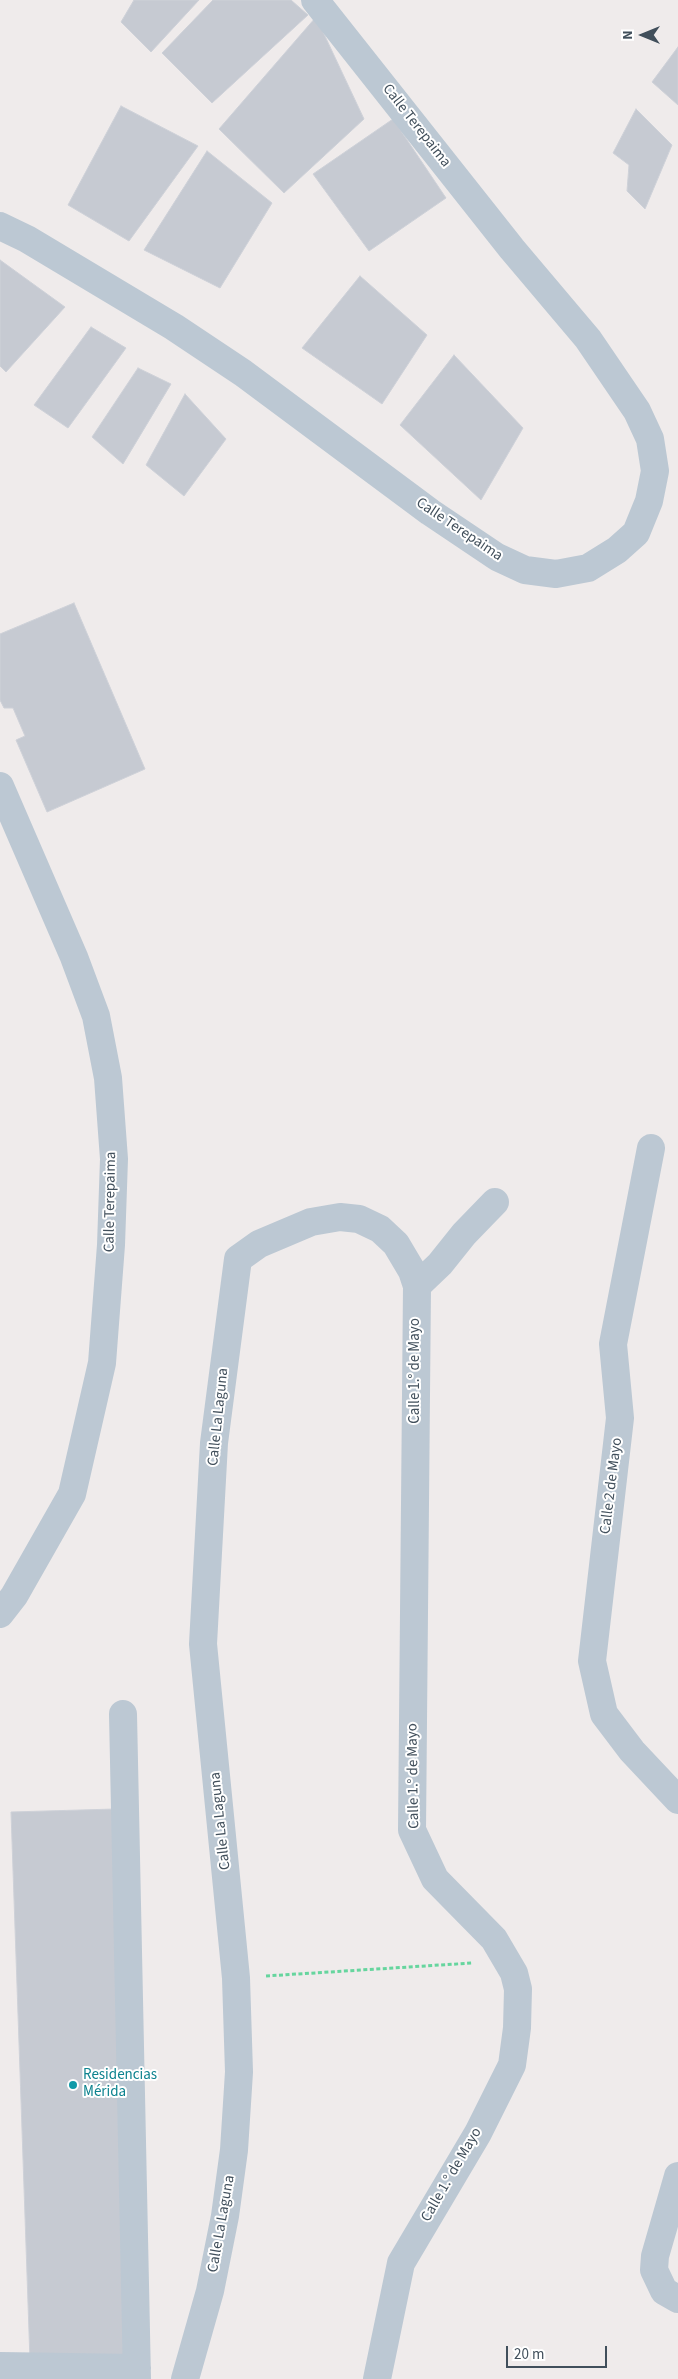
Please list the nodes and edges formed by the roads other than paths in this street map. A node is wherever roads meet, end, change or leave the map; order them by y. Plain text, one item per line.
1 (315, 0) edge
2 (0, 226) edge
3 (0, 786) edge
4 (651, 1148) dead end
5 (495, 1202) dead end
6 (417, 1286) junction
7 (0, 1614) edge
8 (123, 1714) dead end
9 (678, 1800) edge
10 (678, 2176) edge
11 (678, 2299) edge
12 (5, 2370) edge
13 (137, 2374) edge
14 (184, 2379) edge
15 (377, 2379) edge

1 - 2 street, Calle Terepaima
3 - 7 street, Calle Terepaima
4 - 9 street, Calle 2 de Mayo
5 - 6 street
6 - 14 street, Calle La Laguna
6 - 15 street, Calle 1.° de Mayo
8 - 13 street
10 - 11 street
12 - 13 street

